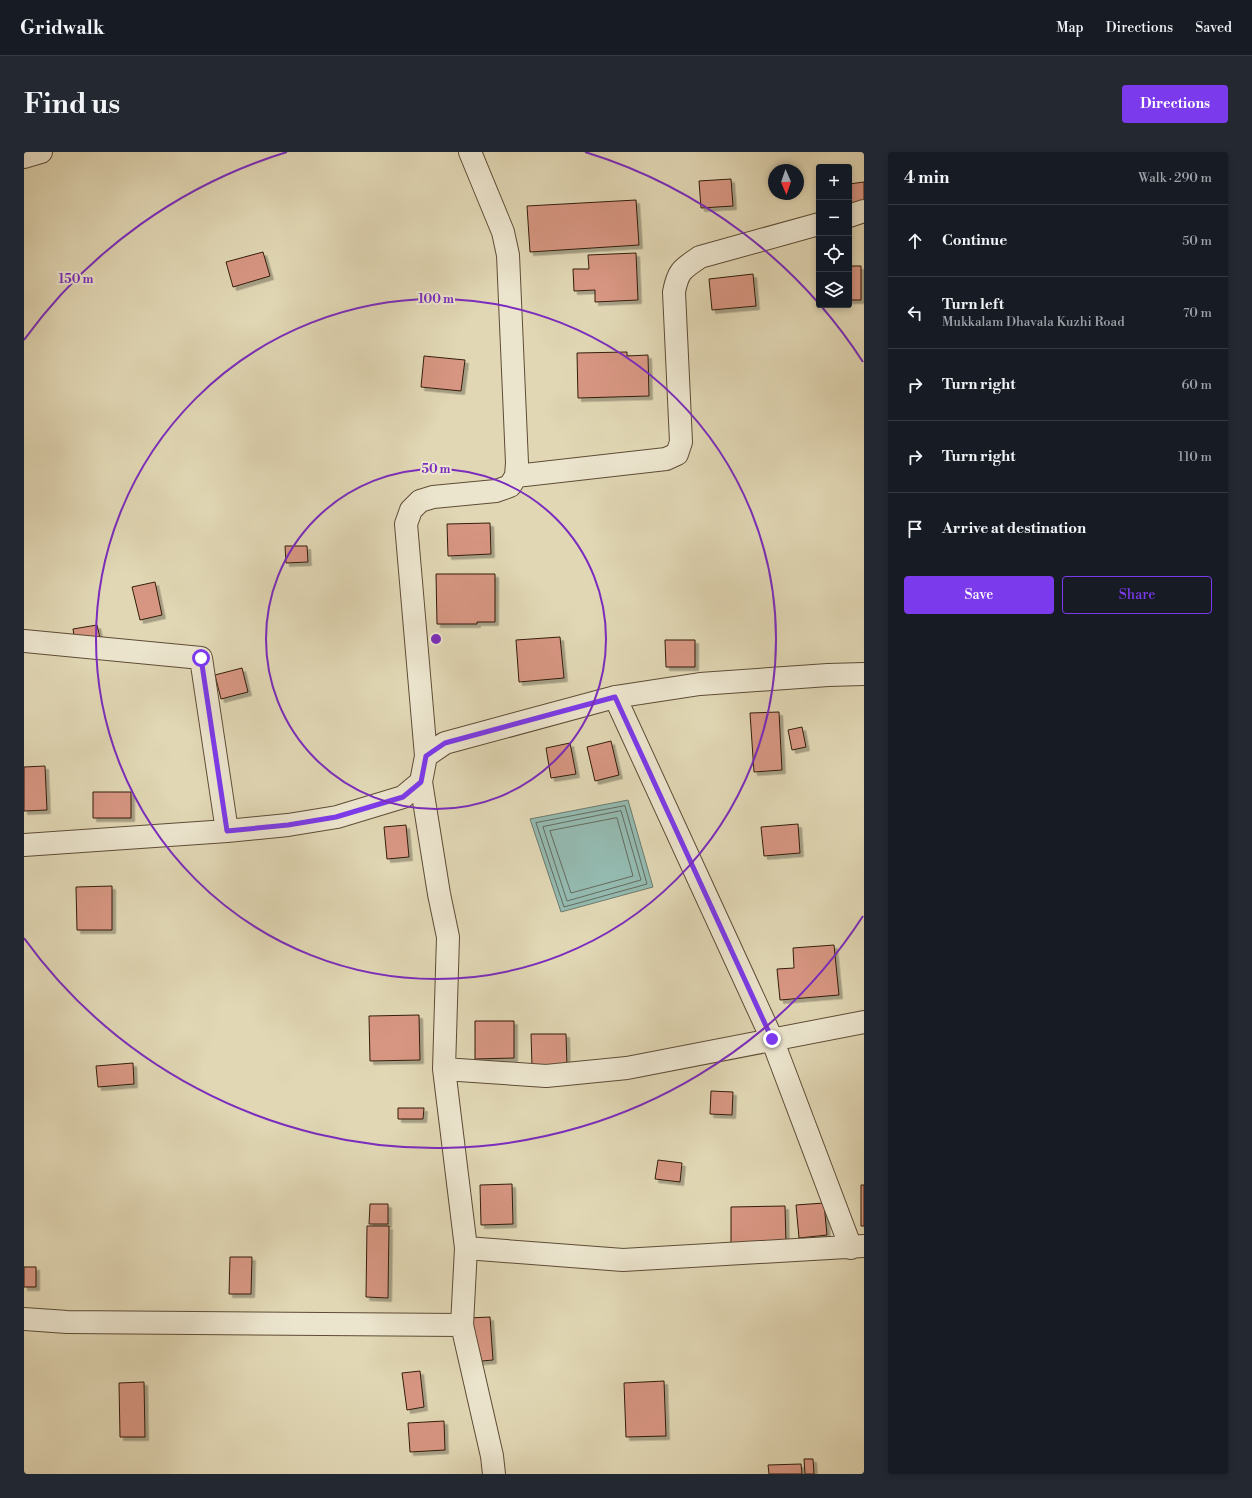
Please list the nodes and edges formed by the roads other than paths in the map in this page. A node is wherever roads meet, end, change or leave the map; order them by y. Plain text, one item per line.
1 (41, 152) edge
2 (470, 152) edge
3 (24, 157) edge
4 (864, 211) edge
5 (852, 215) edge
6 (816, 225) edge
7 (516, 476) junction
8 (24, 641) edge
9 (864, 674) edge
10 (615, 697) junction
11 (426, 756) junction
12 (421, 782) junction
13 (227, 831) junction
14 (24, 845) edge
15 (864, 1022) edge
16 (772, 1039) junction
17 (444, 1069) junction
18 (857, 1247) edge
19 (466, 1248) junction
20 (24, 1319) edge
21 (462, 1325) junction
22 (494, 1474) edge

1 - 3 street
2 - 7 street
4 - 5 street
6 - 7 street
7 - 11 street
8 - 13 street
9 - 10 street
10 - 11 street
10 - 16 street
11 - 12 street
12 - 13 street
12 - 17 street
13 - 14 street
15 - 16 street
16 - 17 street
16 - 18 street
17 - 19 street
18 - 19 street
19 - 21 street
20 - 21 street
21 - 22 street

